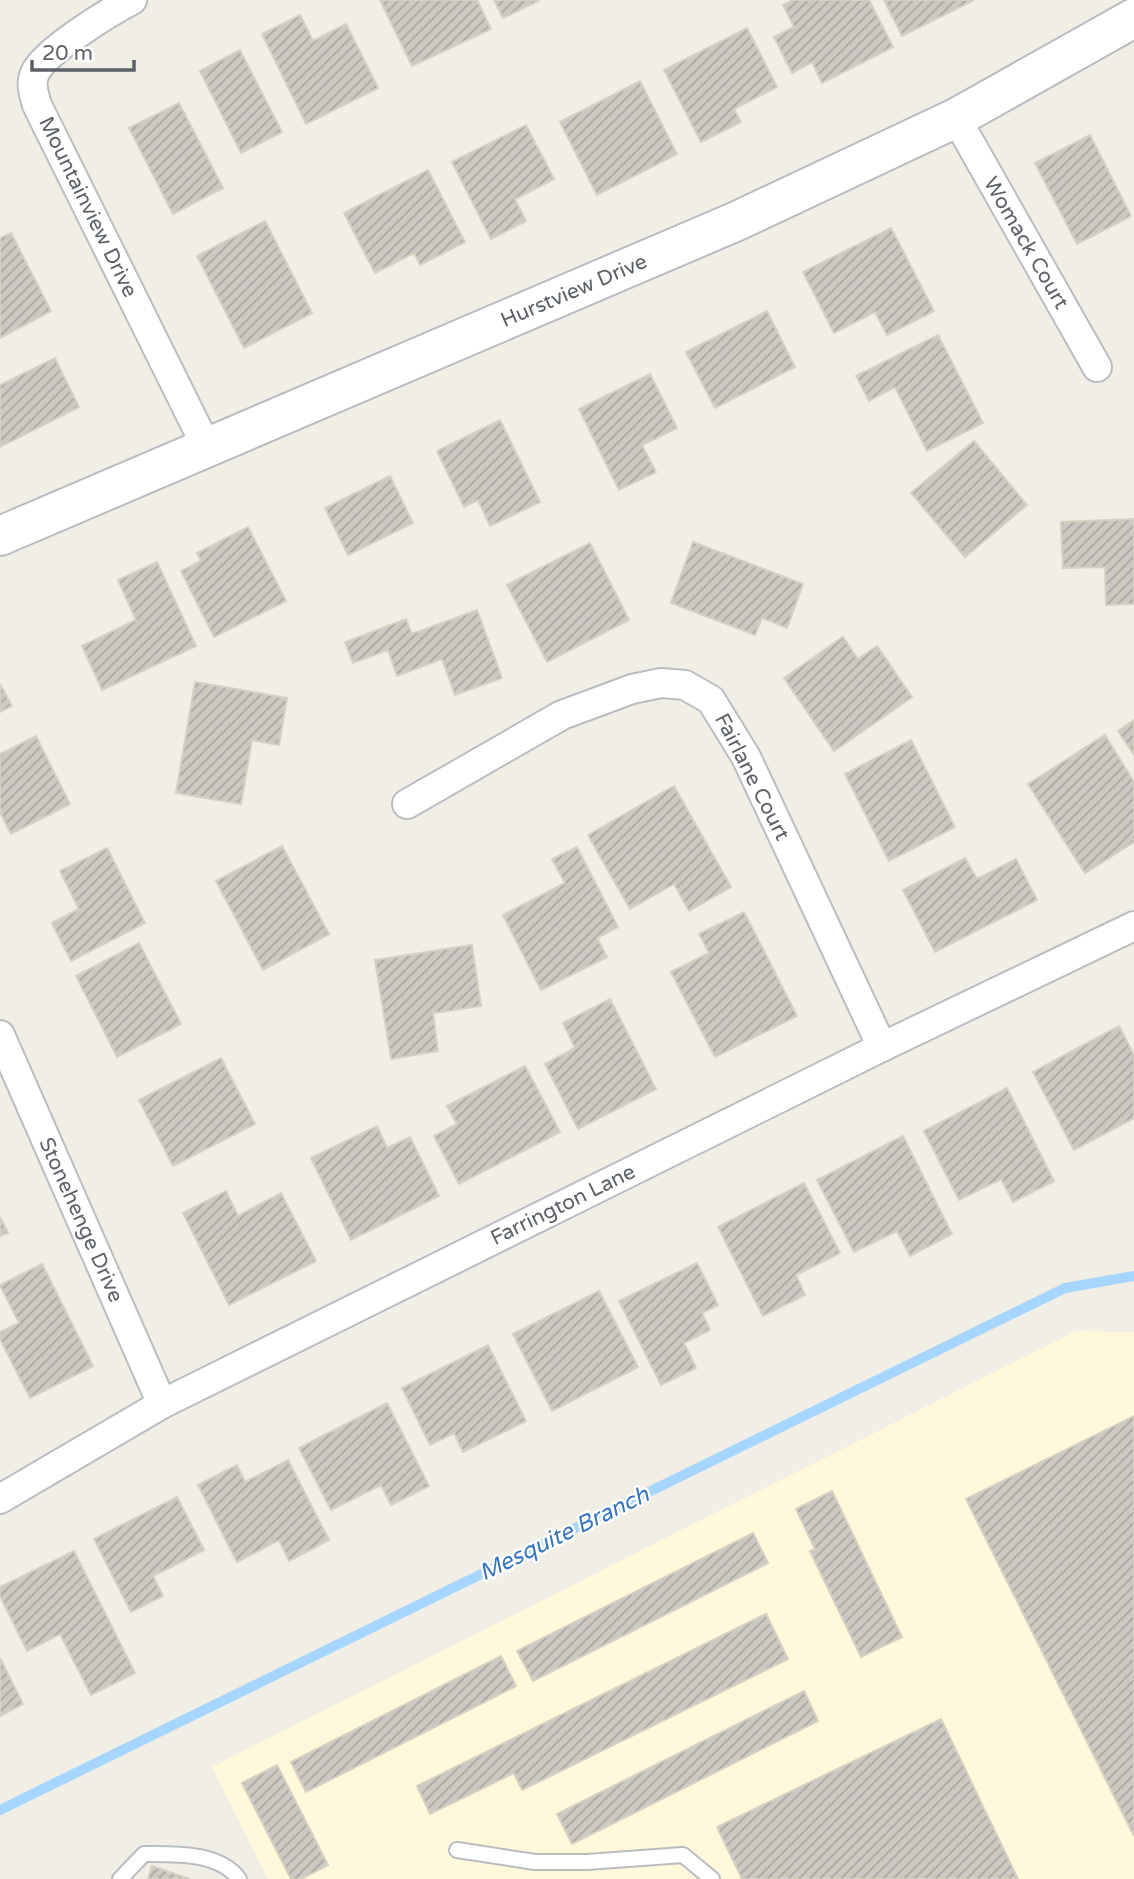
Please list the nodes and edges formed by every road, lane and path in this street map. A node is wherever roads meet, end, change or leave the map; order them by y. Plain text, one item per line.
1 (132, 0) edge
2 (1134, 18) edge
3 (956, 118) junction
4 (1097, 367) dead end
5 (207, 448) junction
6 (0, 536) edge
7 (407, 804) dead end
8 (1134, 926) edge
9 (0, 1035) edge
10 (882, 1046) junction
11 (162, 1404) junction
12 (0, 1499) edge
13 (457, 1850) dead end
14 (120, 1879) edge
15 (239, 1879) edge
16 (712, 1879) edge

1 - 5 street, Mountainview Drive
2 - 3 street, Hurstview Drive
3 - 4 street, Womack Court
3 - 5 street, Hurstview Drive
5 - 6 street, Hurstview Drive
7 - 10 street, Fairlane Court
8 - 10 street, Farrington Lane
9 - 11 street, Stonehenge Drive
10 - 11 street, Farrington Lane
11 - 12 street, Farrington Lane
13 - 16 lane
14 - 15 lane

